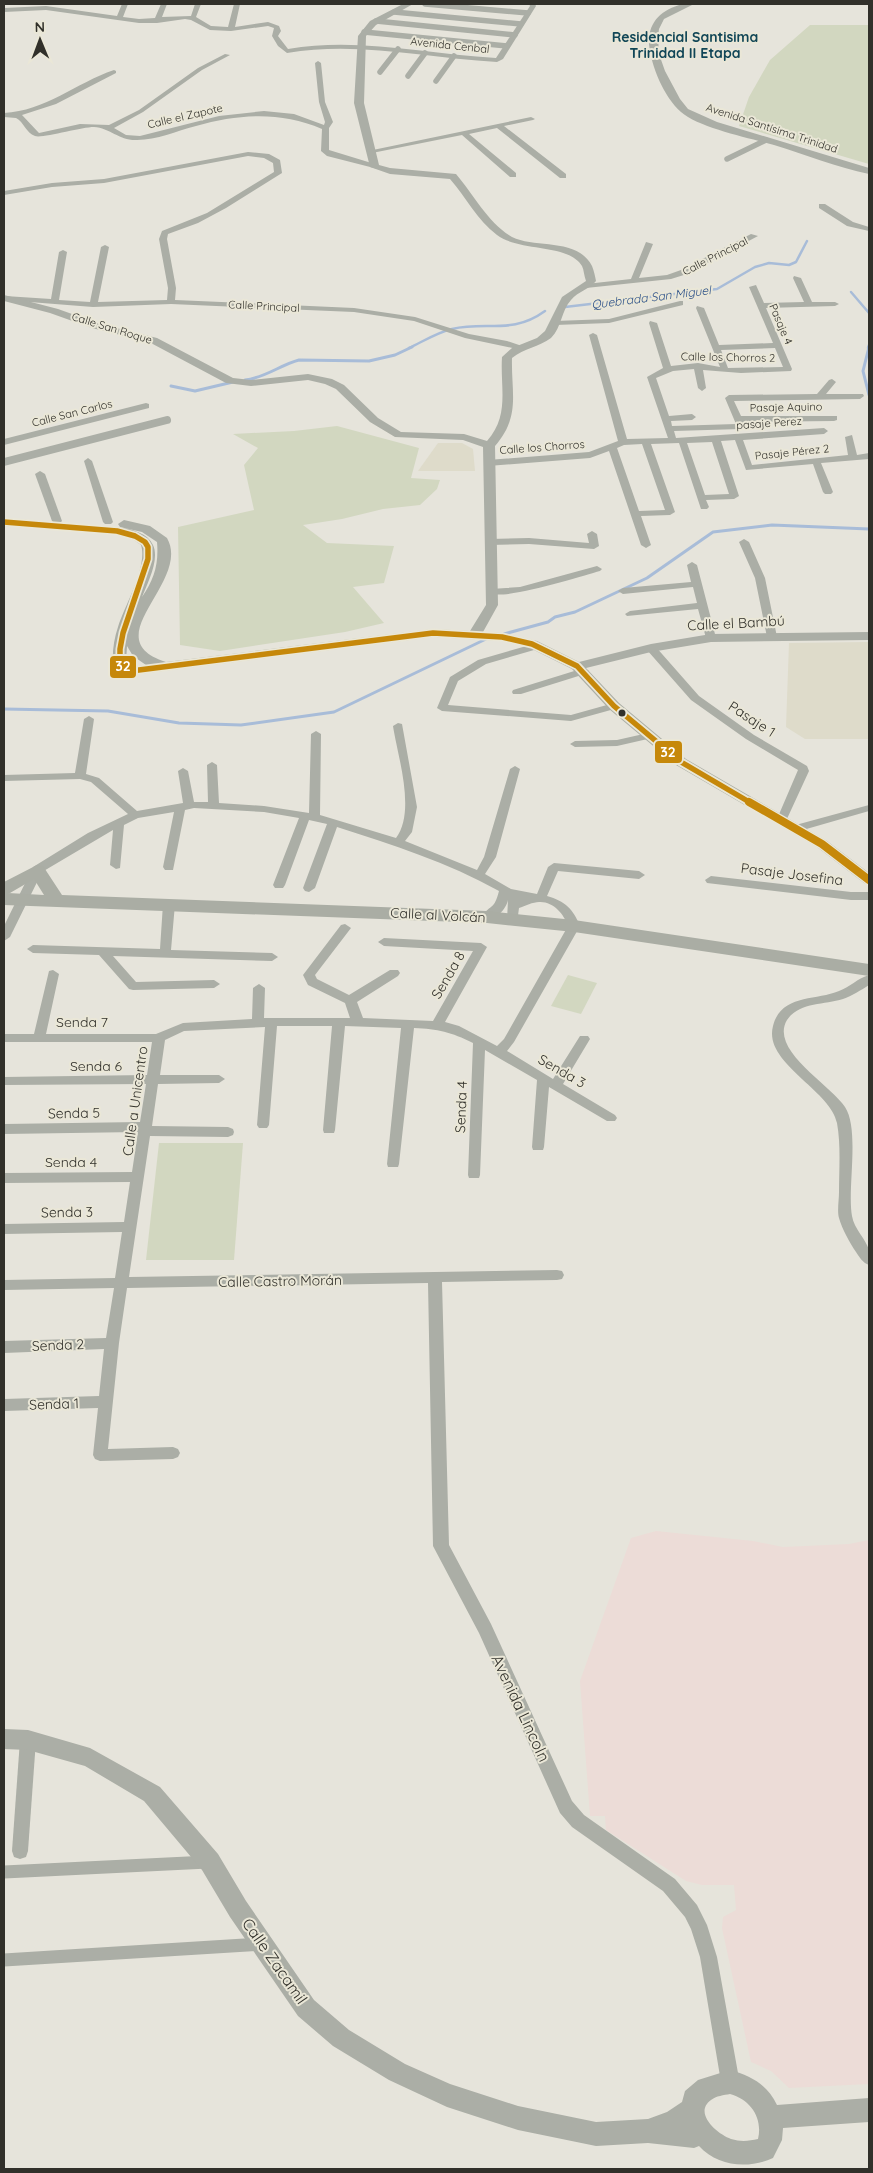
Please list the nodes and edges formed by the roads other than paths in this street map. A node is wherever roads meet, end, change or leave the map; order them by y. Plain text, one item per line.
1 (56, 4) edge
2 (87, 4) edge
3 (125, 4) edge
4 (164, 4) edge
5 (198, 4) edge
6 (237, 4) edge
7 (409, 4) edge
8 (425, 4) edge
9 (532, 4) edge
10 (690, 4) edge
11 (48, 6) edge
12 (8, 8) edge
13 (394, 12) junction
14 (84, 13) junction
15 (528, 14) junction
16 (120, 17) junction
17 (194, 18) junction
18 (157, 21) junction
19 (376, 21) junction
20 (521, 24) junction
21 (231, 29) junction
22 (364, 32) junction
23 (514, 35) junction
24 (361, 46) junction
25 (508, 46) junction
26 (398, 49) junction
27 (425, 53) junction
28 (227, 55) dead end
29 (454, 56) junction
30 (318, 63) dead end
31 (114, 72) dead end
32 (380, 72) dead end
33 (408, 76) dead end
34 (436, 81) dead end
35 (4, 115) edge
36 (15, 115) junction
37 (531, 119) dead end
38 (498, 125) junction
39 (110, 127) junction
40 (325, 128) junction
41 (463, 132) junction
42 (766, 140) junction
43 (372, 151) junction
44 (727, 159) dead end
45 (375, 167) junction
46 (869, 171) edge
47 (514, 175) dead end
48 (563, 176) dead end
49 (4, 193) edge
50 (822, 206) dead end
51 (869, 229) edge
52 (754, 236) dead end
53 (649, 244) dead end
54 (105, 247) dead end
55 (64, 252) dead end
56 (797, 278) dead end
57 (634, 281) junction
58 (586, 286) junction
59 (753, 287) dead end
60 (4, 298) edge
61 (55, 302) junction
62 (171, 302) junction
63 (680, 303) dead end
64 (836, 304) dead end
65 (93, 305) junction
66 (809, 305) junction
67 (761, 306) junction
68 (700, 308) dead end
69 (555, 323) junction
70 (653, 323) dead end
71 (593, 335) dead end
72 (777, 345) junction
73 (520, 348) junction
74 (716, 348) junction
75 (698, 366) junction
76 (667, 368) junction
77 (725, 370) junction
78 (788, 370) joint
79 (832, 382) dead end
80 (702, 388) dead end
81 (860, 396) dead end
82 (819, 397) junction
83 (146, 406) dead end
84 (692, 417) dead end
85 (834, 418) dead end
86 (665, 419) junction
87 (167, 420) dead end
88 (738, 420) junction
89 (669, 429) junction
90 (824, 431) dead end
91 (738, 437) junction
92 (849, 437) dead end
93 (716, 439) junction
94 (678, 440) junction
95 (4, 442) edge
96 (624, 442) junction
97 (646, 442) junction
98 (489, 446) junction
99 (612, 446) junction
100 (853, 457) junction
101 (868, 459) edge
102 (88, 461) dead end
103 (816, 461) junction
104 (4, 462) edge
105 (488, 463) junction
106 (40, 474) dead end
107 (828, 492) dead end
108 (635, 514) junction
109 (56, 521) junction
110 (4, 522) edge
111 (108, 522) junction
112 (38, 524) junction
113 (86, 526) junction
114 (592, 534) dead end
115 (490, 542) junction
116 (744, 542) dead end
117 (646, 545) dead end
118 (692, 565) dead end
119 (596, 569) dead end
120 (697, 584) junction
121 (623, 591) dead end
122 (492, 592) junction
123 (703, 605) junction
124 (630, 614) dead end
125 (475, 634) junction
126 (869, 636) edge
127 (772, 637) junction
128 (711, 638) junction
129 (537, 646) junction
130 (651, 648) junction
131 (168, 666) junction
132 (580, 668) junction
133 (517, 692) dead end
134 (614, 706) junction
135 (88, 720) dead end
136 (398, 726) dead end
137 (316, 734) dead end
138 (648, 736) junction
139 (575, 744) dead end
140 (212, 765) dead end
141 (516, 769) dead end
142 (184, 771) dead end
143 (80, 776) junction
144 (4, 778) edge
145 (184, 806) junction
146 (214, 806) junction
147 (869, 808) edge
148 (135, 815) junction
149 (310, 817) junction
150 (782, 819) junction
151 (119, 823) junction
152 (333, 823) junction
153 (796, 828) junction
154 (398, 843) junction
155 (116, 865) dead end
156 (169, 867) dead end
157 (37, 870) junction
158 (479, 875) junction
159 (639, 875) dead end
160 (711, 880) dead end
161 (869, 880) edge
162 (279, 885) dead end
163 (310, 888) dead end
164 (4, 889) edge
165 (507, 891) junction
166 (869, 896) edge
167 (539, 898) junction
168 (4, 899) edge
169 (22, 900) junction
170 (56, 900) junction
171 (168, 904) junction
172 (513, 913) junction
173 (487, 917) junction
174 (574, 926) junction
175 (345, 928) dead end
176 (4, 937) edge
177 (384, 942) dead end
178 (33, 949) dead end
179 (102, 952) junction
180 (166, 954) junction
181 (272, 957) dead end
182 (869, 970) edge
183 (394, 973) dead end
184 (53, 974) dead end
185 (869, 979) edge
186 (214, 984) dead end
187 (259, 988) dead end
188 (350, 1000) junction
189 (339, 1021) junction
190 (358, 1022) junction
191 (264, 1023) junction
192 (408, 1024) junction
193 (437, 1025) junction
194 (39, 1037) junction
195 (4, 1038) edge
196 (159, 1038) junction
197 (584, 1039) dead end
198 (479, 1041) junction
199 (498, 1053) junction
200 (218, 1079) dead end
201 (543, 1079) junction
202 (4, 1081) edge
203 (152, 1081) junction
204 (555, 1086) junction
205 (611, 1118) dead end
206 (263, 1125) dead end
207 (4, 1129) edge
208 (145, 1129) junction
209 (330, 1130) dead end
210 (228, 1132) dead end
211 (538, 1147) dead end
212 (392, 1164) dead end
213 (474, 1175) dead end
214 (139, 1177) junction
215 (4, 1178) edge
216 (132, 1227) junction
217 (4, 1229) edge
218 (869, 1260) edge
219 (557, 1275) dead end
220 (435, 1278) junction
221 (122, 1284) junction
222 (4, 1285) edge
223 (112, 1343) junction
224 (4, 1347) edge
225 (104, 1402) junction
226 (4, 1405) edge
227 (173, 1453) dead end
228 (4, 1739) edge
229 (28, 1740) junction
230 (20, 1851) dead end
231 (210, 1862) junction
232 (4, 1872) edge
233 (262, 1944) junction
234 (4, 1960) edge
235 (730, 2082) junction
236 (693, 2108) junction
237 (869, 2110) edge
238 (771, 2117) junction
239 (648, 2131) junction
240 (694, 2136) junction
241 (741, 2168) edge

1 - 11 street
2 - 14 street
3 - 16 street
4 - 18 street
5 - 17 street
6 - 21 street
7 - 13 street
8 - 15 street
9 - 15 street, Avenida Cenbal
10 - 42 street, Avenida Santísima Trinidad
11 - 12 street
11 - 14 street
13 - 19 street
13 - 20 street
14 - 16 street
15 - 20 street, Avenida Cenbal
16 - 18 street
17 - 18 street
17 - 21 street
19 - 22 street
19 - 23 street
20 - 23 street, Avenida Cenbal
21 - 24 street, Avenida Cenbal
22 - 24 street
22 - 25 street
23 - 25 street, Avenida Cenbal
24 - 26 street, Avenida Cenbal
24 - 43 street
25 - 29 street, Avenida Cenbal
26 - 27 street, Avenida Cenbal
26 - 32 street
27 - 29 street, Avenida Cenbal
27 - 33 street
28 - 39 street, Calle el Zapote
29 - 34 street
30 - 40 street
31 - 36 street
35 - 36 street
36 - 39 street, Calle el Zapote
37 - 38 street
38 - 41 street
38 - 48 street
39 - 40 street, Calle el Zapote
40 - 45 street
41 - 43 street
41 - 47 street
42 - 44 street
42 - 46 street, Avenida Santísima Trinidad
43 - 45 street
45 - 58 street
49 - 62 street
50 - 51 street
52 - 57 street, Calle Principal
53 - 57 street
54 - 65 street
55 - 61 street
56 - 66 street
57 - 58 street, Calle Principal
58 - 69 street
59 - 67 street, Pasaje 4
60 - 61 street, Calle Principal
60 - 98 street, Calle San Roque
61 - 65 street, Calle Principal
62 - 65 street, Calle Principal
62 - 73 street, Calle Principal
63 - 69 street
64 - 66 street
66 - 67 street
67 - 72 street, Pasaje 4
68 - 74 street
69 - 73 street
70 - 76 street
71 - 96 street
72 - 74 street
72 - 78 street, Pasaje 4
73 - 98 street
74 - 77 street
75 - 76 street, Calle los Chorros 2
75 - 77 street, Calle los Chorros 2
75 - 80 street
76 - 86 street
77 - 78 street, Calle los Chorros 2
79 - 82 street
81 - 82 street
82 - 88 street
83 - 95 street, Calle San Carlos
84 - 86 street
85 - 88 street, Pasaje Aquino
86 - 89 street
87 - 104 street
88 - 89 street
89 - 94 street
90 - 91 street, pasaje Perez
91 - 93 street, pasaje Perez
91 - 103 street, Pasaje Pérez 2
92 - 100 street
93 - 94 street, Calle los Chorros
93 - 94 street
94 - 97 street, Calle los Chorros
96 - 97 street, Calle los Chorros
96 - 99 street, Calle los Chorros
97 - 108 street
98 - 105 street
99 - 105 street, Calle los Chorros
99 - 108 street
100 - 101 street, Pasaje Pérez 2
100 - 103 street, Pasaje Pérez 2
102 - 111 street
103 - 107 street
105 - 115 street
106 - 109 street
108 - 117 street
109 - 112 street
109 - 113 street
110 - 112 street
111 - 113 street
111 - 131 street
112 - 113 street
113 - 131 street
114 - 115 street
115 - 122 street
116 - 127 street
118 - 120 street
119 - 122 street
120 - 121 street
120 - 123 street
122 - 125 street
123 - 124 street
123 - 128 street
125 - 129 street
125 - 131 street
126 - 127 street, Calle el Bambú
127 - 128 street, Calle el Bambú
128 - 130 street, Calle el Bambú
129 - 132 street
129 - 134 street
130 - 132 street, Calle el Bambú
130 - 150 street, Pasaje 1
132 - 133 street
132 - 134 street
134 - 138 street
135 - 143 street
136 - 154 street
137 - 149 street
138 - 139 street
138 - 150 street
140 - 146 street
141 - 158 street
142 - 145 street
143 - 144 street
143 - 148 street
145 - 146 street
145 - 148 street
145 - 156 street
146 - 149 street
147 - 153 street
148 - 151 street
149 - 152 street
149 - 162 street
150 - 153 street
151 - 155 street
151 - 157 street
152 - 154 street
152 - 163 street
153 - 161 street
154 - 158 street
157 - 164 main road
157 - 169 street
157 - 170 main road
158 - 165 street
159 - 167 street
160 - 166 street, Pasaje Josefina
165 - 167 street
165 - 172 street
165 - 173 street
167 - 172 street
167 - 174 street
168 - 169 main road, Calle al Volcán
169 - 170 main road, Calle al Volcán
169 - 176 street
170 - 171 main road, Calle al Volcán
171 - 173 main road, Calle al Volcán
171 - 180 street
172 - 173 main road, Calle al Volcán
172 - 174 main road, Calle al Volcán
174 - 182 main road, Calle al Volcán
174 - 199 street
175 - 188 street
177 - 193 street, Senda 8
178 - 179 street
179 - 180 street
179 - 186 street
180 - 181 street
183 - 188 street
184 - 194 street
185 - 218 street
187 - 191 street
188 - 190 street
189 - 190 street, Calle a Unicentro
189 - 191 street, Calle a Unicentro
189 - 209 street
190 - 192 street, Calle a Unicentro
191 - 196 street, Calle a Unicentro
191 - 206 street
192 - 193 street, Calle a Unicentro
192 - 212 street
193 - 198 street, Calle a Unicentro
194 - 195 street, Senda 7
194 - 196 street, Senda 7
196 - 203 street, Calle a Unicentro
197 - 204 street
198 - 199 street, Calle a Unicentro
198 - 213 street, Senda 4
199 - 201 street, Senda 3
200 - 203 street, Senda 6
201 - 204 street, Senda 3
201 - 211 street
202 - 203 street, Senda 6
203 - 208 street, Calle a Unicentro
204 - 205 street, Senda 3
207 - 208 street, Senda 5
208 - 210 street, Senda 5
208 - 214 street, Calle a Unicentro
214 - 215 street, Senda 4
214 - 216 street, Calle a Unicentro
216 - 217 street, Senda 3
216 - 221 street, Calle a Unicentro
219 - 220 street, Calle Castro Morán
220 - 221 street, Calle Castro Morán
220 - 235 street, Avenida Lincoln
221 - 222 street, Calle Castro Morán
221 - 223 street, Calle a Unicentro
223 - 224 street, Senda 2
223 - 225 street, Calle a Unicentro
225 - 226 street, Senda 1
225 - 227 street, Calle a Unicentro
228 - 229 street, Calle Zacamil
229 - 230 street
229 - 231 street, Calle Zacamil
231 - 232 street
231 - 233 street, Calle Zacamil
233 - 234 street
233 - 239 street, Calle Zacamil
235 - 236 street
235 - 238 street
236 - 239 street, Calle Zacamil
236 - 240 street
237 - 238 street
238 - 241 street
239 - 240 street, Calle Zacamil
240 - 241 street

